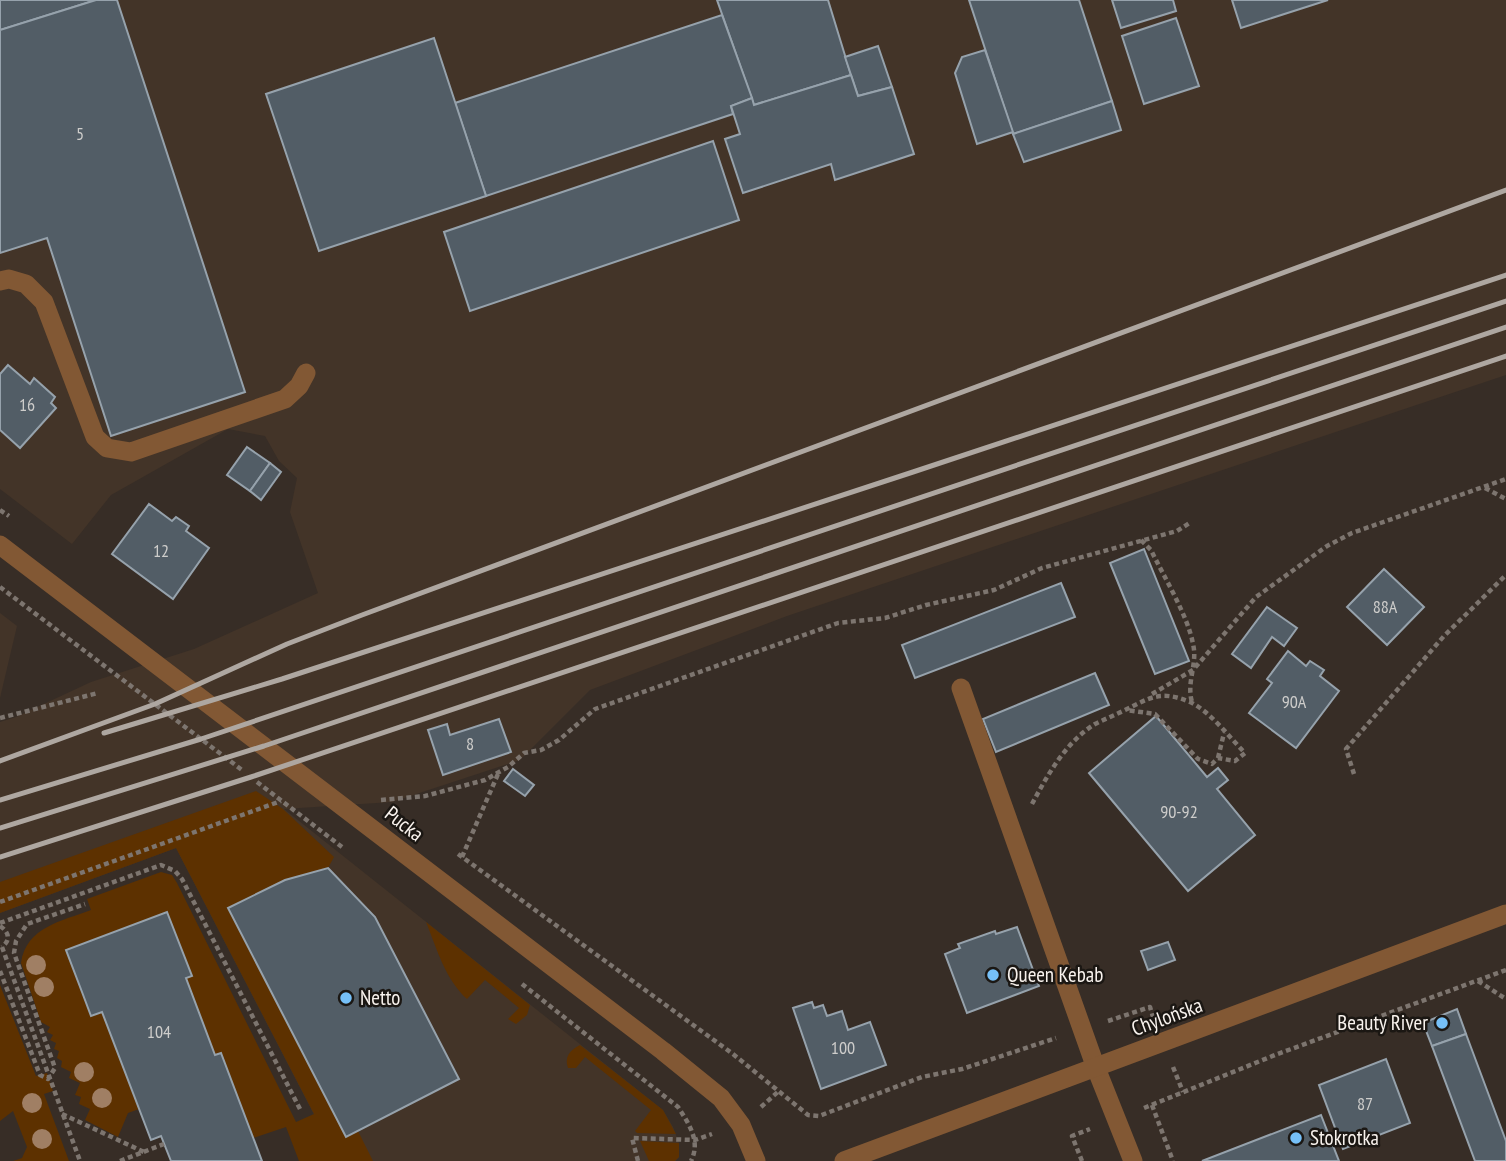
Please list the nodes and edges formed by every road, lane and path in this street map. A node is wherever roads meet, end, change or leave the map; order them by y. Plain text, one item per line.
1 (0, 281) edge
2 (306, 373) dead end
3 (1506, 479) edge
4 (1484, 488) junction
5 (1506, 499) edge
6 (1191, 522) dead end
7 (1140, 540) junction
8 (0, 545) edge
9 (1506, 575) edge
10 (0, 587) edge
11 (1193, 670) junction
12 (961, 688) dead end
13 (98, 693) dead end
14 (1146, 698) junction
15 (1193, 703) junction
16 (1126, 710) junction
17 (0, 718) edge
18 (1224, 732) junction
19 (1218, 758) junction
20 (499, 772) junction
21 (1353, 774) dead end
22 (281, 800) junction
23 (380, 800) dead end
24 (1013, 839) junction
25 (347, 851) dead end
26 (462, 857) dead end
27 (0, 902) edge
28 (85, 904) dead end
29 (1506, 914) edge
30 (0, 925) edge
31 (1, 947) edge
32 (18, 964) junction
33 (9, 967) junction
34 (0, 970) edge
35 (1506, 970) edge
36 (1478, 981) junction
37 (522, 984) dead end
38 (1506, 999) edge
39 (1150, 1007) dead end
40 (1082, 1029) junction
41 (1096, 1068) junction
42 (48, 1076) junction
43 (780, 1090) dead end
44 (1152, 1105) junction
45 (301, 1111) dead end
46 (62, 1114) junction
47 (1116, 1119) junction
48 (695, 1140) junction
49 (164, 1144) dead end
50 (144, 1152) junction
51 (80, 1161) edge
52 (120, 1161) edge
53 (638, 1161) edge
54 (691, 1161) edge
55 (756, 1161) edge
56 (844, 1161) edge
57 (1133, 1161) edge
58 (1173, 1161) edge

1 - 2 street
3 - 4 path
4 - 5 path
4 - 11 path
6 - 7 path
7 - 11 path
7 - 20 path
8 - 55 street, Pucka
9 - 21 path
10 - 22 path
11 - 14 path
11 - 15 path
12 - 24 street
13 - 17 path
14 - 15 path
14 - 16 path
15 - 18 path
16 - 19 path
16 - 24 path
18 - 19 path
18 - 19 path
20 - 23 path
20 - 26 path
22 - 25 path
22 - 27 path
24 - 40 street
28 - 32 path
29 - 41 street, Chylońska
30 - 31 path
30 - 45 path
31 - 33 path
32 - 33 path
32 - 42 path
33 - 34 path
33 - 42 path
34 - 42 path
35 - 36 path
36 - 38 path
36 - 44 path
37 - 48 path
39 - 40 path
40 - 41 street
40 - 43 path
41 - 47 street
41 - 56 street, Chylońska
42 - 46 path
44 - 47 path
44 - 58 path
46 - 50 path
46 - 51 path
47 - 57 street
48 - 53 path
48 - 54 path
49 - 50 path
50 - 52 path

